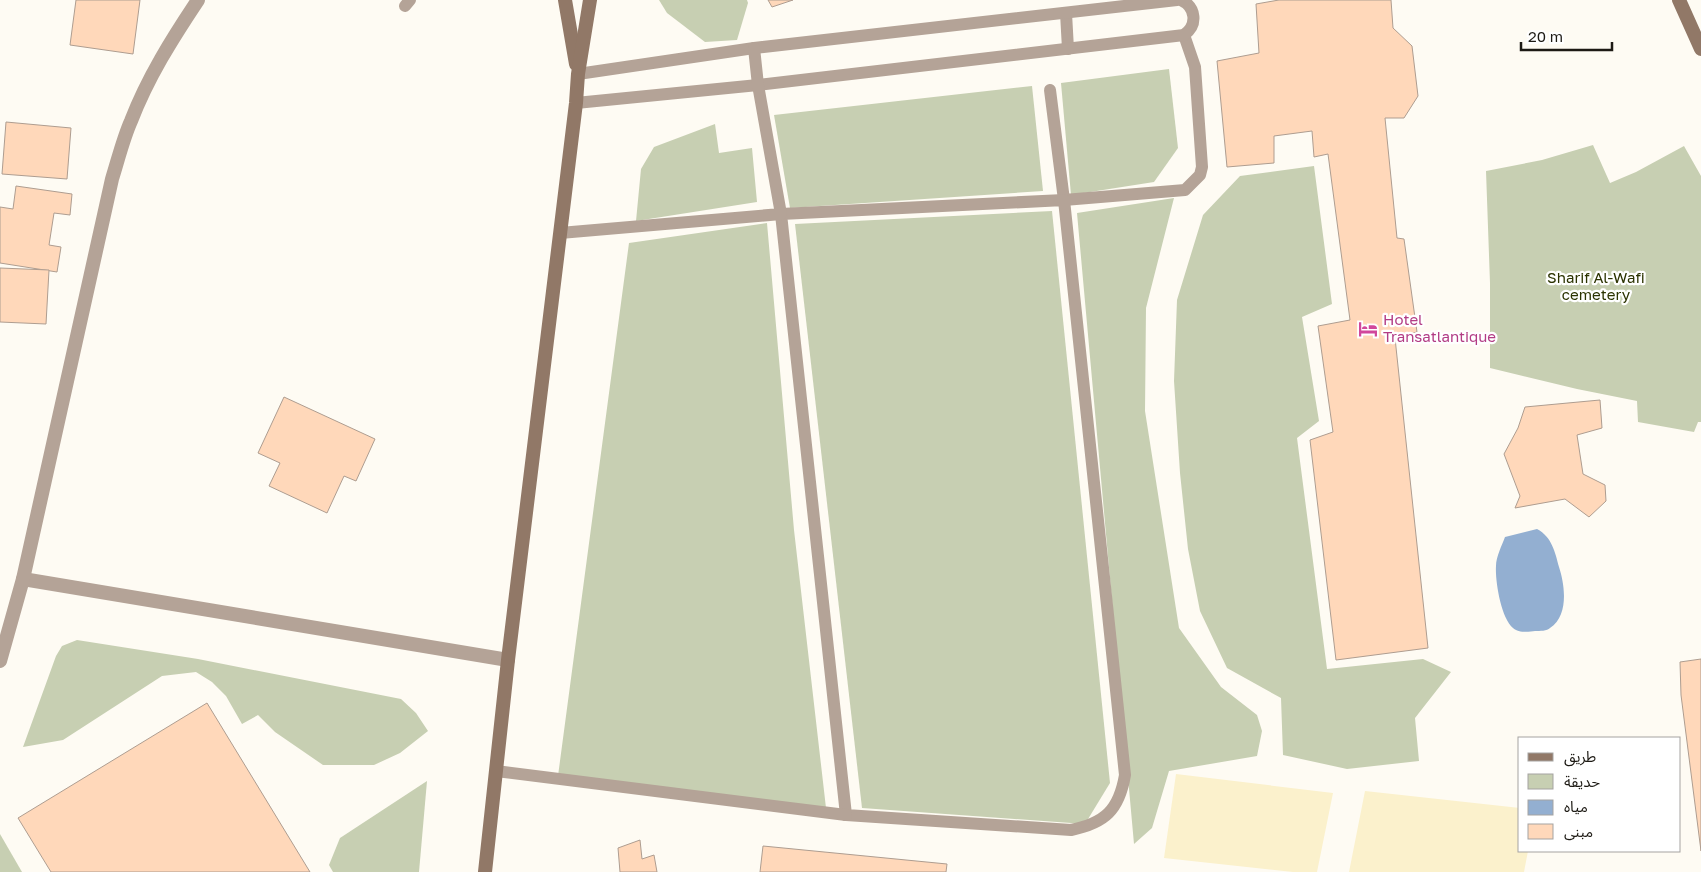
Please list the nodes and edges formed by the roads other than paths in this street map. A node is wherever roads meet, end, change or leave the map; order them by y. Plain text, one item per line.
1 (198, 0) edge
2 (566, 0) edge
3 (590, 0) edge
4 (1179, 0) edge
5 (1679, 0) edge
6 (1066, 13) junction
7 (1184, 35) junction
8 (754, 48) junction
9 (1701, 48) edge
10 (1068, 49) junction
11 (578, 74) junction
12 (758, 86) junction
13 (1050, 90) dead end
14 (576, 104) junction
15 (1064, 200) junction
16 (780, 214) junction
17 (560, 233) junction
18 (23, 580) junction
19 (508, 660) junction
20 (0, 661) edge
21 (496, 772) junction
22 (846, 815) junction
23 (485, 872) edge

1 - 18 street
2 - 11 main road
3 - 11 main road
4 - 6 lane
4 - 7 lane
5 - 9 main road
6 - 8 lane
6 - 10 lane
7 - 10 lane
7 - 15 lane
8 - 11 lane
8 - 12 lane
10 - 12 lane
11 - 14 main road
12 - 14 lane
12 - 16 lane
13 - 15 lane
14 - 17 main road
15 - 16 lane
15 - 22 lane
16 - 17 lane
16 - 22 lane
17 - 19 main road
18 - 19 street
18 - 20 street
19 - 21 main road
21 - 22 lane
21 - 23 main road

